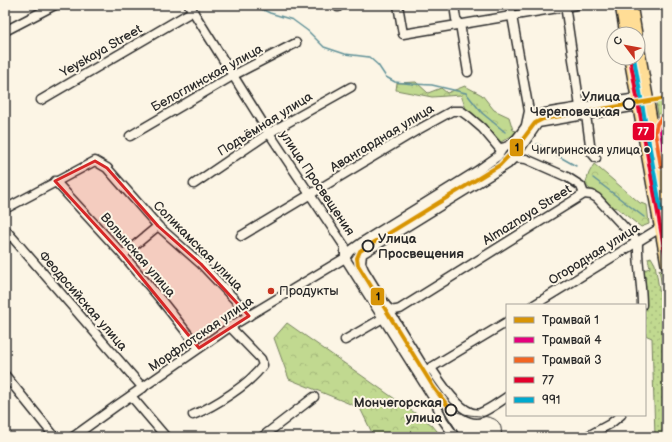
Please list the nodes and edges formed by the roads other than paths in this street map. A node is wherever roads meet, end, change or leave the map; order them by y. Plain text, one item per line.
1 (55, 5) edge
2 (398, 5) edge
3 (454, 5) edge
4 (510, 5) edge
5 (576, 5) edge
6 (621, 5) edge
7 (631, 5) edge
8 (565, 6) edge
9 (191, 8) edge
10 (512, 17) junction
11 (460, 24) junction
12 (625, 26) edge
13 (635, 26) edge
14 (5, 31) edge
15 (296, 43) dead end
16 (631, 66) edge
17 (642, 66) edge
18 (468, 72) dead end
19 (234, 75) junction
20 (351, 87) dead end
21 (41, 100) dead end
22 (638, 102) junction
23 (582, 107) junction
24 (586, 115) junction
25 (526, 126) junction
26 (269, 133) junction
27 (130, 136) dead end
28 (524, 143) junction
29 (506, 147) junction
30 (514, 158) junction
31 (526, 158) junction
32 (596, 158) dead end
33 (55, 181) junction
34 (194, 184) dead end
35 (584, 194) junction
36 (310, 195) junction
37 (5, 209) edge
38 (667, 210) edge
39 (158, 226) junction
40 (663, 227) edge
41 (5, 229) edge
42 (241, 236) dead end
43 (638, 242) junction
44 (123, 254) junction
45 (345, 258) junction
46 (667, 264) edge
47 (536, 304) edge
48 (642, 304) edge
49 (386, 306) junction
50 (400, 309) junction
51 (249, 316) junction
52 (383, 318) junction
53 (506, 323) edge
54 (396, 324) junction
55 (230, 327) junction
56 (345, 340) dead end
57 (198, 348) junction
58 (429, 370) junction
59 (5, 375) edge
60 (418, 376) junction
61 (143, 388) junction
62 (131, 396) junction
63 (314, 396) dead end
64 (506, 399) edge
65 (193, 415) dead end
66 (620, 416) edge
67 (55, 437) edge
68 (73, 437) edge
69 (166, 437) edge
70 (262, 437) edge
71 (455, 437) edge
72 (586, 437) edge

1 - 14 street
2 - 11 street
3 - 11 street
4 - 10 street
5 - 8 street
6 - 12 highway
7 - 13 highway
8 - 10 street
8 - 23 street
9 - 19 street, улица Просвещения
9 - 21 street, Yeyskaya Street
10 - 11 street
10 - 25 street
11 - 18 street
15 - 19 street, Белоглинская улица
16 - 22 highway
17 - 38 highway
19 - 26 street, улица Просвещения
19 - 27 street, Белоглинская улица
20 - 26 street, Подъёмная улица
22 - 23 street, Морфлотская улица
22 - 24 street
22 - 40 highway
23 - 25 street, Морфлотская улица
24 - 28 street
24 - 32 street
25 - 29 street, Морфлотская улица
26 - 34 street, Подъёмная улица
26 - 36 street, улица Просвещения
28 - 30 street
28 - 31 street
29 - 36 street, Авангардная улица
29 - 45 street, Морфлотская улица
30 - 31 street
30 - 49 street
31 - 35 street
33 - 37 street
33 - 39 street, Соликамская улица
33 - 44 street, Волынская улица
35 - 43 street, Almaznaya Street
35 - 50 street, Almaznaya Street
36 - 42 street, Авангардная улица
36 - 45 street, улица Просвещения
39 - 44 street
39 - 51 street, Соликамская улица
40 - 43 street, Огородная улица
40 - 46 highway
41 - 61 street, Феодосийская улица
43 - 47 street, Огородная улица
43 - 48 street
44 - 57 street, Волынская улица
45 - 51 street, Морфлотская улица
45 - 52 street, улица Просвещения
49 - 50 street
49 - 54 street
50 - 54 street
51 - 55 street, Морфлотская улица
52 - 56 street
52 - 60 street, улица Просвещения
53 - 58 street
54 - 58 street
55 - 57 street, Морфлотская улица
55 - 65 street
57 - 61 street, Морфлотская улица
58 - 60 street
58 - 64 street
59 - 67 street
60 - 71 street, улица Просвещения
61 - 62 street, Морфлотская улица
62 - 68 street, Морфлотская улица
62 - 69 street
63 - 70 street
66 - 72 street

